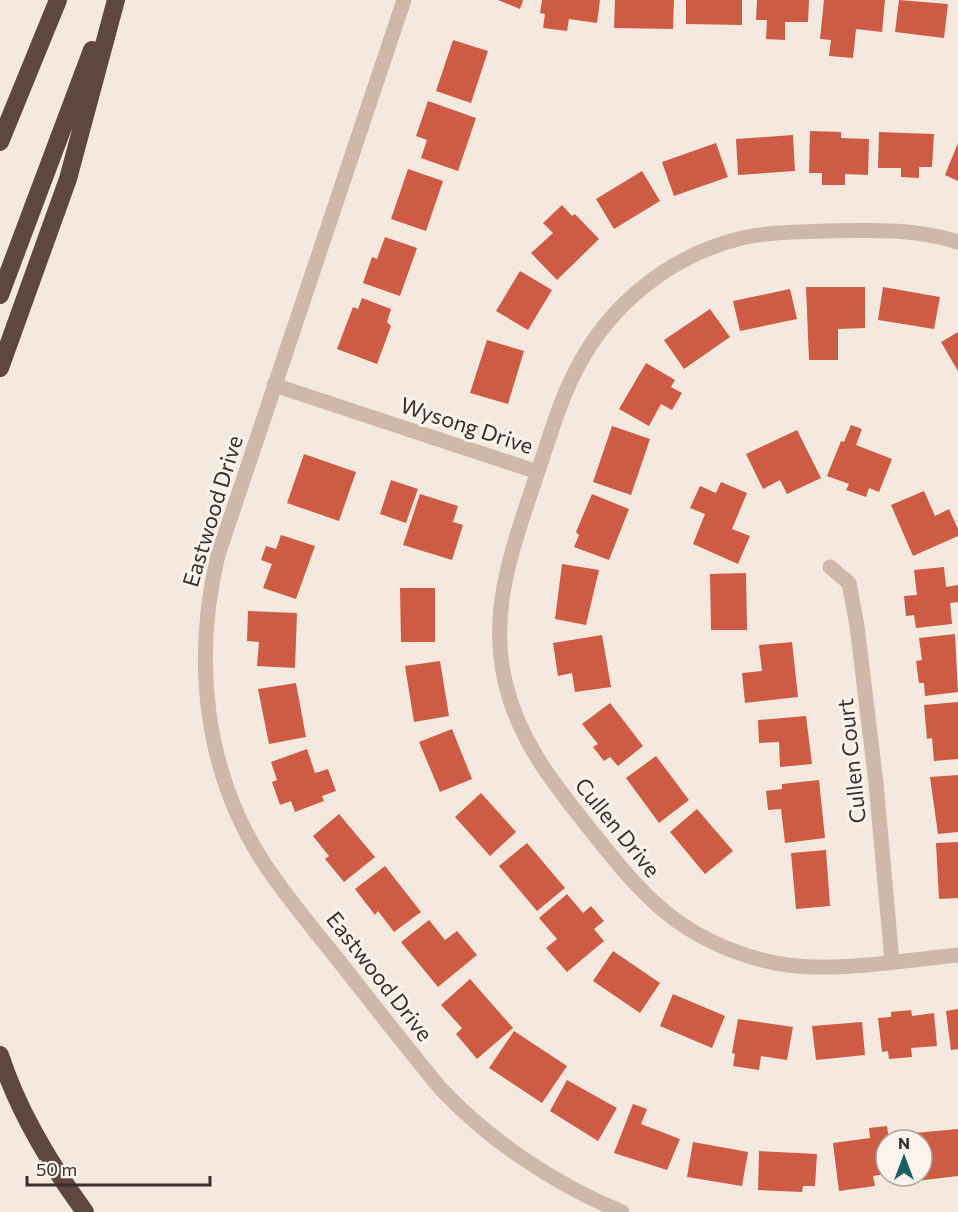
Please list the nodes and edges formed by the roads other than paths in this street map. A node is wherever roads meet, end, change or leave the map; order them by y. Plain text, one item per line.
1 (58, 0) edge
2 (111, 0) edge
3 (116, 0) edge
4 (404, 0) edge
5 (0, 142) edge
6 (958, 242) edge
7 (0, 295) edge
8 (0, 368) edge
9 (274, 385) junction
10 (538, 472) junction
11 (830, 567) dead end
12 (958, 955) edge
13 (892, 961) junction
14 (0, 1055) edge
15 (85, 1212) edge
16 (622, 1212) edge

1 - 5 highway
2 - 7 highway
3 - 8 highway
4 - 9 street, Eastwood Drive
6 - 10 street, Wysong Drive
9 - 10 street, Wysong Drive
9 - 16 street, Eastwood Drive
10 - 13 street, Cullen Drive
11 - 13 street, Cullen Court
12 - 13 street, Cullen Drive
14 - 15 highway

